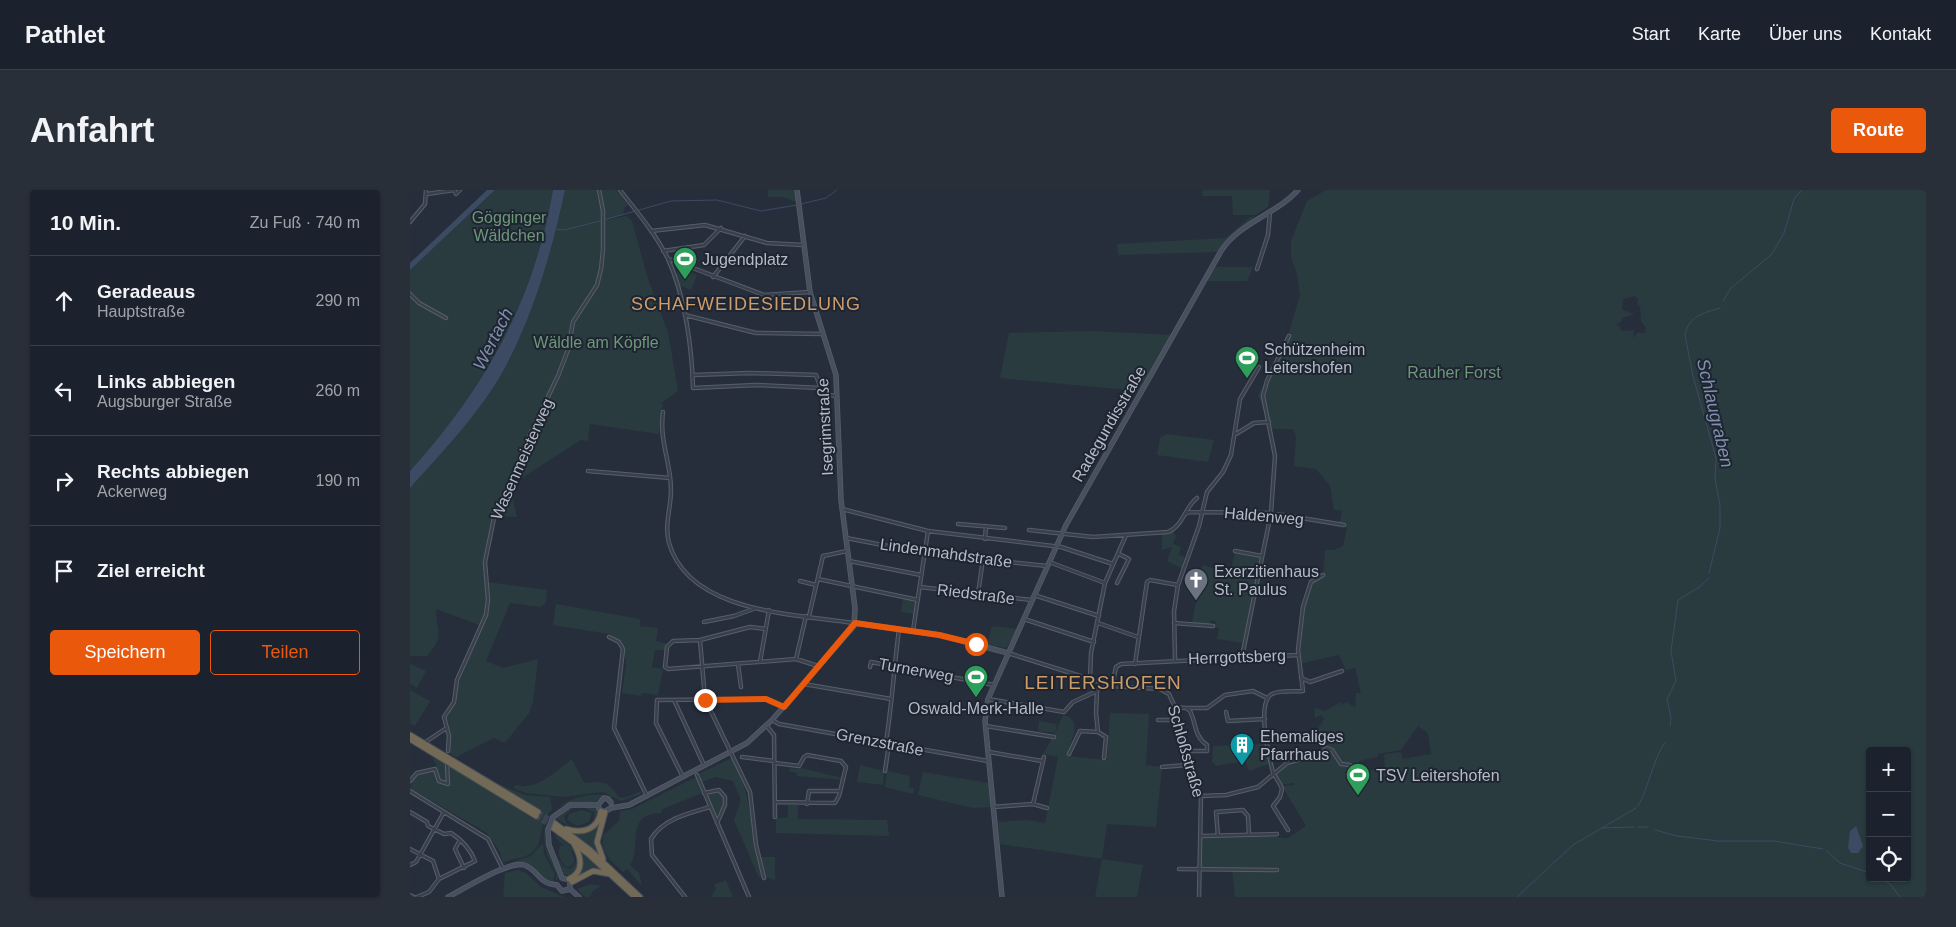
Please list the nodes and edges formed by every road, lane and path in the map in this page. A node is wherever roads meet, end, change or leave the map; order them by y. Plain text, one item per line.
1 (426, 190) edge
2 (454, 190) edge
3 (460, 190) edge
4 (599, 190) edge
5 (620, 190) edge
6 (797, 190) edge
7 (1298, 190) edge
8 (427, 194) junction
9 (1270, 210) junction
10 (410, 222) edge
11 (721, 228) junction
12 (651, 231) junction
13 (745, 236) junction
14 (803, 244) junction
15 (663, 251) junction
16 (668, 259) junction
17 (1256, 269) dead end
18 (713, 277) junction
19 (810, 292) junction
20 (410, 294) edge
21 (684, 315) junction
22 (446, 318) dead end
23 (823, 334) junction
24 (1289, 336) dead end
25 (1259, 367) dead end
26 (693, 375) junction
27 (821, 388) junction
28 (838, 396) junction
29 (663, 412) dead end
30 (1269, 422) junction
31 (1236, 434) junction
32 (588, 472) dead end
33 (670, 478) junction
34 (1197, 498) dead end
35 (842, 509) junction
36 (1202, 512) junction
37 (1184, 514) junction
38 (1271, 514) junction
39 (958, 524) dead end
40 (1344, 525) dead end
41 (986, 526) junction
42 (1005, 528) dead end
43 (1029, 530) dead end
44 (928, 531) junction
45 (1062, 534) junction
46 (1126, 536) junction
47 (845, 538) junction
48 (985, 539) junction
49 (1056, 547) junction
50 (847, 551) junction
51 (1235, 551) dead end
52 (925, 553) junction
53 (1119, 554) junction
54 (1262, 556) junction
55 (982, 559) junction
56 (848, 561) junction
57 (1048, 564) junction
58 (1113, 564) junction
59 (921, 575) junction
60 (1323, 575) dead end
61 (818, 579) junction
62 (800, 581) dead end
63 (1105, 583) junction
64 (1118, 583) dead end
65 (816, 585) junction
66 (852, 586) junction
67 (1178, 586) junction
68 (920, 587) junction
69 (978, 594) junction
70 (1034, 595) junction
71 (918, 600) junction
72 (1032, 600) junction
73 (757, 608) junction
74 (769, 610) junction
75 (808, 616) junction
76 (1099, 616) junction
77 (1024, 618) junction
78 (704, 622) dead end
79 (855, 623) junction
80 (1098, 623) junction
81 (1174, 623) junction
82 (1212, 626) dead end
83 (766, 629) junction
84 (900, 630) junction
85 (913, 632) junction
86 (609, 637) dead end
87 (1138, 637) junction
88 (700, 640) junction
89 (1094, 642) junction
90 (1008, 653) junction
91 (1298, 655) junction
92 (1242, 657) junction
93 (796, 659) junction
94 (1175, 660) junction
95 (760, 662) junction
96 (738, 664) junction
97 (1135, 664) junction
98 (702, 666) junction
99 (818, 666) junction
100 (870, 666) dead end
101 (894, 667) junction
102 (1342, 671) dead end
103 (1300, 677) junction
104 (1090, 680) junction
105 (804, 684) junction
106 (1101, 684) junction
107 (994, 685) junction
108 (741, 686) dead end
109 (1112, 686) junction
110 (1098, 691) junction
111 (1267, 698) junction
112 (674, 699) junction
113 (891, 699) junction
114 (988, 699) junction
115 (705, 700) junction
116 (784, 707) junction
117 (1175, 707) junction
118 (1186, 708) junction
119 (1226, 712) dead end
120 (1265, 719) junction
121 (772, 720) junction
122 (1158, 720) dead end
123 (1176, 720) junction
124 (766, 726) junction
125 (986, 726) junction
126 (445, 729) junction
127 (1098, 732) junction
128 (410, 735) edge
129 (1054, 737) dead end
130 (410, 740) edge
131 (428, 741) dead end
132 (888, 743) junction
133 (448, 751) dead end
134 (1183, 751) junction
135 (989, 752) junction
136 (731, 753) junction
137 (1069, 754) dead end
138 (742, 757) dead end
139 (1044, 757) dead end
140 (1104, 758) dead end
141 (990, 761) junction
142 (1042, 761) junction
143 (775, 762) junction
144 (447, 764) dead end
145 (1187, 765) junction
146 (1350, 765) dead end
147 (705, 766) junction
148 (1162, 767) dead end
149 (885, 771) dead end
150 (1274, 774) junction
151 (697, 775) dead end
152 (683, 778) junction
153 (410, 781) edge
154 (410, 791) edge
155 (840, 791) junction
156 (704, 792) junction
157 (647, 796) junction
158 (1201, 796) junction
159 (776, 802) junction
160 (807, 804) junction
161 (1033, 804) junction
162 (598, 805) junction
163 (611, 806) junction
164 (710, 807) junction
165 (993, 807) junction
166 (1047, 808) dead end
167 (603, 811) junction
168 (410, 812) edge
169 (444, 812) junction
170 (775, 817) dead end
171 (717, 823) junction
172 (552, 824) junction
173 (561, 828) junction
174 (435, 829) junction
175 (1288, 830) dead end
176 (1277, 834) dead end
177 (1249, 835) junction
178 (1201, 836) junction
179 (1218, 836) junction
180 (460, 840) junction
181 (572, 841) junction
182 (410, 849) edge
183 (419, 854) junction
184 (606, 864) junction
185 (410, 865) edge
186 (464, 868) junction
187 (503, 869) junction
188 (1179, 869) dead end
189 (1199, 870) junction
190 (1276, 870) dead end
191 (612, 875) junction
192 (562, 878) junction
193 (764, 878) dead end
194 (439, 879) junction
195 (570, 881) junction
196 (557, 885) junction
197 (570, 889) junction
198 (413, 896) edge
199 (448, 897) edge
200 (579, 897) edge
201 (635, 897) edge
202 (640, 897) edge
203 (685, 897) edge
204 (749, 897) edge
205 (1002, 897) edge
206 (1198, 897) edge

1 - 8 street
2 - 3 street
2 - 8 street
4 - 126 street, Wasenmeisterweg
5 - 12 street
6 - 14 street, Isegrimstraße
7 - 9 street, Radegundisstraße
8 - 10 street
9 - 17 street
9 - 45 street, Radegundisstraße
11 - 12 street
11 - 13 street
11 - 15 street
12 - 15 street
13 - 14 street
13 - 18 street
14 - 19 street, Isegrimstraße
15 - 16 street
16 - 18 street
16 - 21 street
18 - 19 street
19 - 23 street, Isegrimstraße
20 - 22 street
21 - 23 street
21 - 26 street
23 - 28 street, Isegrimstraße
24 - 30 street
25 - 31 street
26 - 27 street
26 - 27 street
27 - 28 street
28 - 35 street, Isegrimstraße
29 - 33 street
30 - 31 street
30 - 38 street
31 - 36 street
32 - 33 street
33 - 73 street
34 - 37 street
35 - 44 street
35 - 47 street, Isegrimstraße
36 - 37 street, Haldenweg
36 - 38 street, Haldenweg
36 - 67 street
37 - 46 street
38 - 40 street, Haldenweg
38 - 54 street
39 - 41 street
41 - 42 street
41 - 48 street
43 - 45 street
44 - 48 street
44 - 52 street
45 - 46 street
45 - 49 street, Radegundisstraße
46 - 53 street
47 - 50 street, Isegrimstraße
47 - 52 street, Lindenmahdstraße
48 - 49 street
49 - 57 street, Radegundisstraße
49 - 58 street
50 - 56 street, Isegrimstraße
50 - 61 street
51 - 54 street
52 - 55 street, Lindenmahdstraße
52 - 59 street
53 - 58 street
53 - 64 street
54 - 92 street
55 - 57 street, Lindenmahdstraße
55 - 69 street
56 - 59 street, Riedstraße
56 - 66 street, Isegrimstraße
57 - 63 street, Lindenmahdstraße
57 - 70 street, Radegundisstraße
58 - 63 street
59 - 68 street
60 - 91 street
61 - 65 street
61 - 66 street
62 - 65 street
63 - 76 street
65 - 75 street
66 - 71 street
66 - 79 street, Isegrimstraße
67 - 81 street
67 - 87 street
68 - 69 street, Riedstraße
68 - 71 street
69 - 72 street, Riedstraße
70 - 72 street, Radegundisstraße
70 - 76 street
71 - 85 street
72 - 77 street, Radegundisstraße
73 - 74 street
73 - 78 street
74 - 75 street
74 - 83 street
75 - 79 street
75 - 93 street
76 - 80 street
77 - 89 street
77 - 90 street, Radegundisstraße
79 - 84 street
79 - 99 street
80 - 87 street
80 - 89 street
81 - 82 street
81 - 94 street
83 - 88 street
83 - 95 street
84 - 85 street
84 - 101 street
85 - 90 street
86 - 157 street
87 - 97 street
88 - 98 street
88 - 98 street
89 - 104 street
90 - 104 street
90 - 107 street, Radegundisstraße
91 - 92 street, Herrgottsberg
91 - 103 street, Herrgottsberg
92 - 94 street, Herrgottsberg
93 - 95 street
93 - 99 street
94 - 97 street, Herrgottsberg
95 - 96 street
96 - 98 street
96 - 108 street
97 - 109 street, Herrgottsberg
98 - 115 street
99 - 105 street
100 - 101 street, Turnerweg
101 - 107 street, Turnerweg
101 - 113 street
102 - 103 street, Herrgottsberg
103 - 111 street, Herrgottsberg
104 - 106 street
105 - 113 street
105 - 116 street
106 - 109 street
106 - 110 street
107 - 114 street, Radegundisstraße
109 - 117 street, Schloßstraße
110 - 114 street
110 - 127 street
111 - 118 street
111 - 120 street
112 - 115 street
112 - 147 street
112 - 152 street
113 - 132 street
114 - 125 street, Radegundisstraße
115 - 116 street
115 - 136 street
116 - 121 street
117 - 118 street
117 - 123 street, Schloßstraße
118 - 134 street
119 - 120 street
120 - 150 street
121 - 124 street
121 - 132 street, Grenzstraße
122 - 123 street
123 - 134 street, Schloßstraße
124 - 136 street
124 - 143 street
125 - 129 street
125 - 135 street, Radegundisstraße
126 - 131 street
126 - 133 street, Wasenmeisterweg
127 - 137 street
127 - 140 street
128 - 130 highway
132 - 141 street, Grenzstraße
132 - 149 street
134 - 145 street, Schloßstraße
135 - 141 street, Radegundisstraße
135 - 142 street
136 - 147 street
136 - 193 street
138 - 143 street
139 - 142 street
141 - 165 street, Radegundisstraße
142 - 161 street
143 - 155 street
143 - 159 street
144 - 153 street
145 - 148 street
145 - 158 street, Schloßstraße
146 - 150 street
147 - 152 street
150 - 158 street
150 - 175 street
151 - 156 street
152 - 157 street
154 - 169 street
155 - 160 street
155 - 160 street
156 - 164 street
156 - 171 street
157 - 163 street
158 - 178 street, Schloßstraße
159 - 160 street
159 - 170 street
161 - 165 street
161 - 166 street
162 - 163 street
162 - 167 street
162 - 172 street
163 - 167 street
164 - 171 street
164 - 203 street
165 - 205 street, Radegundisstraße
167 - 173 highway
167 - 184 highway
168 - 174 street
169 - 174 street
169 - 187 street
171 - 204 street
172 - 173 highway
172 - 181 highway
172 - 192 street
173 - 184 highway
174 - 180 street
174 - 183 street
176 - 177 street
177 - 179 street
177 - 179 street
178 - 179 street
178 - 189 street, Schloßstraße
180 - 186 street
180 - 186 street
181 - 191 highway
181 - 195 highway
182 - 183 street
183 - 185 street
183 - 194 street
184 - 202 highway
186 - 194 street
187 - 196 street
187 - 199 street
188 - 189 street
189 - 190 street
189 - 206 street, Schloßstraße
191 - 195 highway
191 - 201 highway
192 - 195 street
192 - 196 street
194 - 198 street
195 - 197 street
196 - 197 street
197 - 200 street

